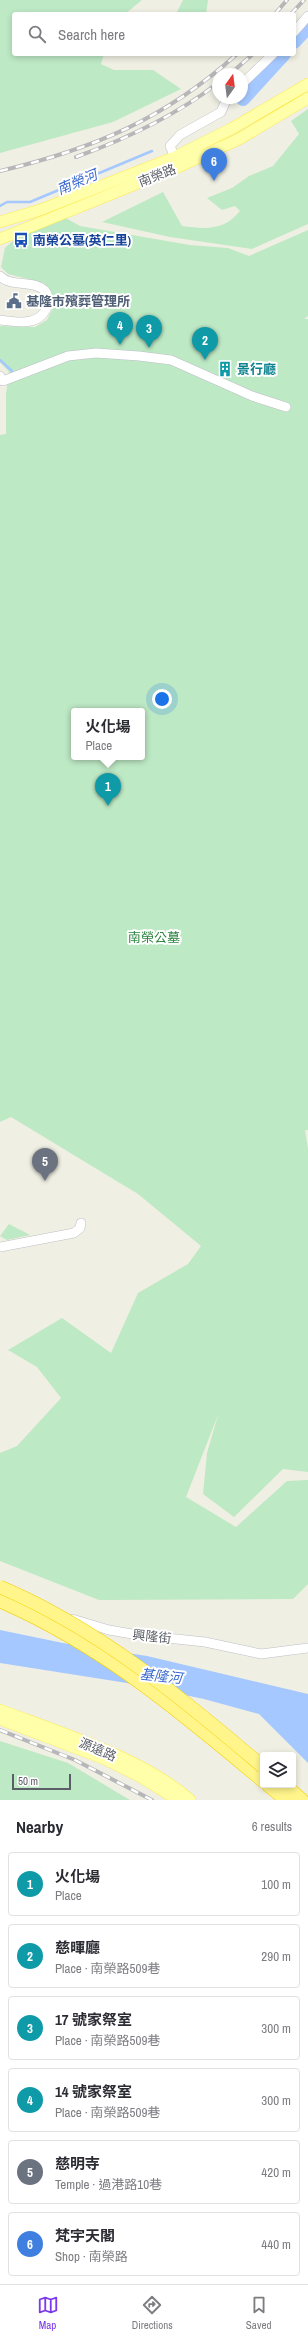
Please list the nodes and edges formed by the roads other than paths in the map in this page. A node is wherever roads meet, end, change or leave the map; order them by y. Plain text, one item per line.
1 (308, 16) edge
2 (296, 30) edge
3 (271, 56) edge
4 (248, 78) edge
5 (308, 84) edge
6 (308, 98) edge
7 (224, 104) edge
8 (176, 162) junction
9 (0, 222) edge
10 (0, 239) edge
11 (0, 276) edge
12 (0, 320) edge
13 (0, 376) edge
14 (286, 407) dead end
15 (81, 1223) dead end
16 (0, 1247) edge
17 (0, 1587) edge
18 (0, 1593) edge
19 (0, 1601) edge
20 (308, 1648) edge
21 (0, 1710) edge
22 (0, 1719) edge
23 (107, 1756) junction
24 (260, 1764) edge
25 (260, 1778) edge
26 (272, 1788) edge
27 (288, 1788) edge
28 (178, 1800) edge
29 (190, 1800) edge
30 (286, 1800) edge
31 (302, 1800) edge

1 - 2 street
3 - 4 street
5 - 8 main road, 南榮路
6 - 8 main road, 南榮路
7 - 8 street
8 - 9 main road, 南榮路
8 - 10 main road, 南榮路
11 - 12 street
13 - 14 street
15 - 16 street
17 - 24 highway, bridge
18 - 20 street, 興隆街
19 - 25 highway
21 - 23 main road, 源遠路
22 - 23 main road, 源遠路
23 - 28 main road, 源遠路
23 - 29 main road, 源遠路
26 - 30 highway
27 - 31 highway

